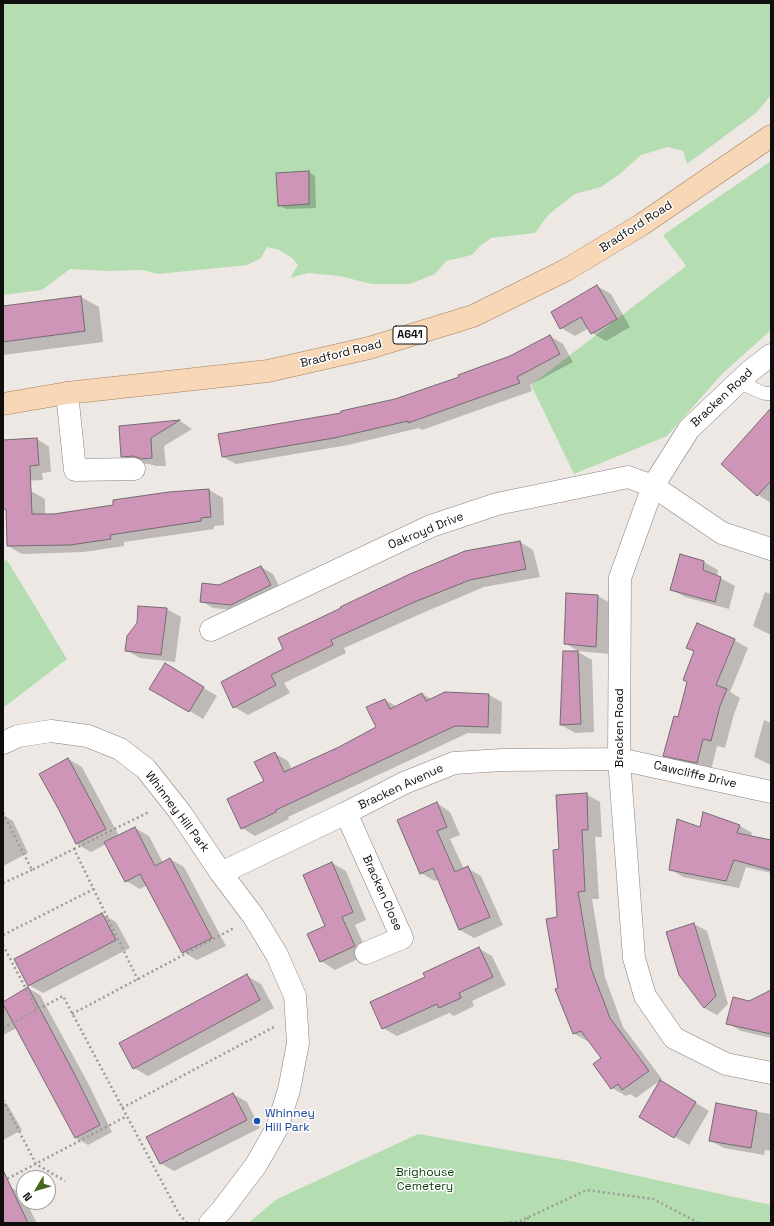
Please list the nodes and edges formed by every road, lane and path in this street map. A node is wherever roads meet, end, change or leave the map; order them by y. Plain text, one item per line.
1 (771, 136) edge
2 (771, 355) edge
3 (739, 382) junction
4 (67, 393) junction
5 (771, 394) edge
6 (3, 404) edge
7 (134, 469) dead end
8 (653, 486) junction
9 (771, 549) edge
10 (211, 630) dead end
11 (3, 743) edge
12 (619, 758) junction
13 (771, 792) edge
14 (170, 801) junction
15 (3, 813) edge
16 (346, 813) junction
17 (74, 848) junction
18 (32, 870) junction
19 (221, 873) junction
20 (3, 883) edge
21 (94, 889) junction
22 (254, 917) junction
23 (3, 935) edge
24 (3, 945) edge
25 (366, 953) dead end
26 (138, 980) junction
27 (37, 1010) junction
28 (72, 1014) junction
29 (296, 1015) junction
30 (3, 1028) edge
31 (771, 1073) edge
32 (3, 1100) edge
33 (122, 1108) junction
34 (127, 1116) junction
35 (36, 1164) junction
36 (3, 1181) edge
37 (65, 1181) dead end
38 (530, 1216) junction
39 (188, 1223) edge
40 (210, 1223) edge
41 (505, 1223) edge
42 (524, 1223) edge
43 (699, 1223) edge

1 - 4 main road, Bradford Road / A641
2 - 3 street, Bracken Road
3 - 5 lane
3 - 8 street, Bracken Road
4 - 6 main road, Bradford Road / A641
4 - 7 street
8 - 9 street, Oakroyd Drive
8 - 10 street, Oakroyd Drive
8 - 12 street, Bracken Road
11 - 14 street, Whinney Hill Park
12 - 13 street, Cawcliffe Drive
12 - 16 street, Bracken Avenue
12 - 31 street, Bracken Road
14 - 17 path
14 - 19 street, Whinney Hill Park
15 - 18 path
16 - 19 street, Bracken Avenue
16 - 25 street, Bracken Close
17 - 18 path
17 - 21 path
18 - 20 path
19 - 22 street, Whinney Hill Park
21 - 23 path
21 - 26 path
22 - 26 path
22 - 29 street, Whinney Hill Park
24 - 27 path
26 - 28 path
27 - 28 path
27 - 30 path
28 - 33 path
29 - 33 path
29 - 40 street, Whinney Hill Park
32 - 35 path
33 - 34 path
34 - 35 path
34 - 39 path
35 - 36 path
35 - 37 path
38 - 41 path
38 - 42 path
38 - 43 path

